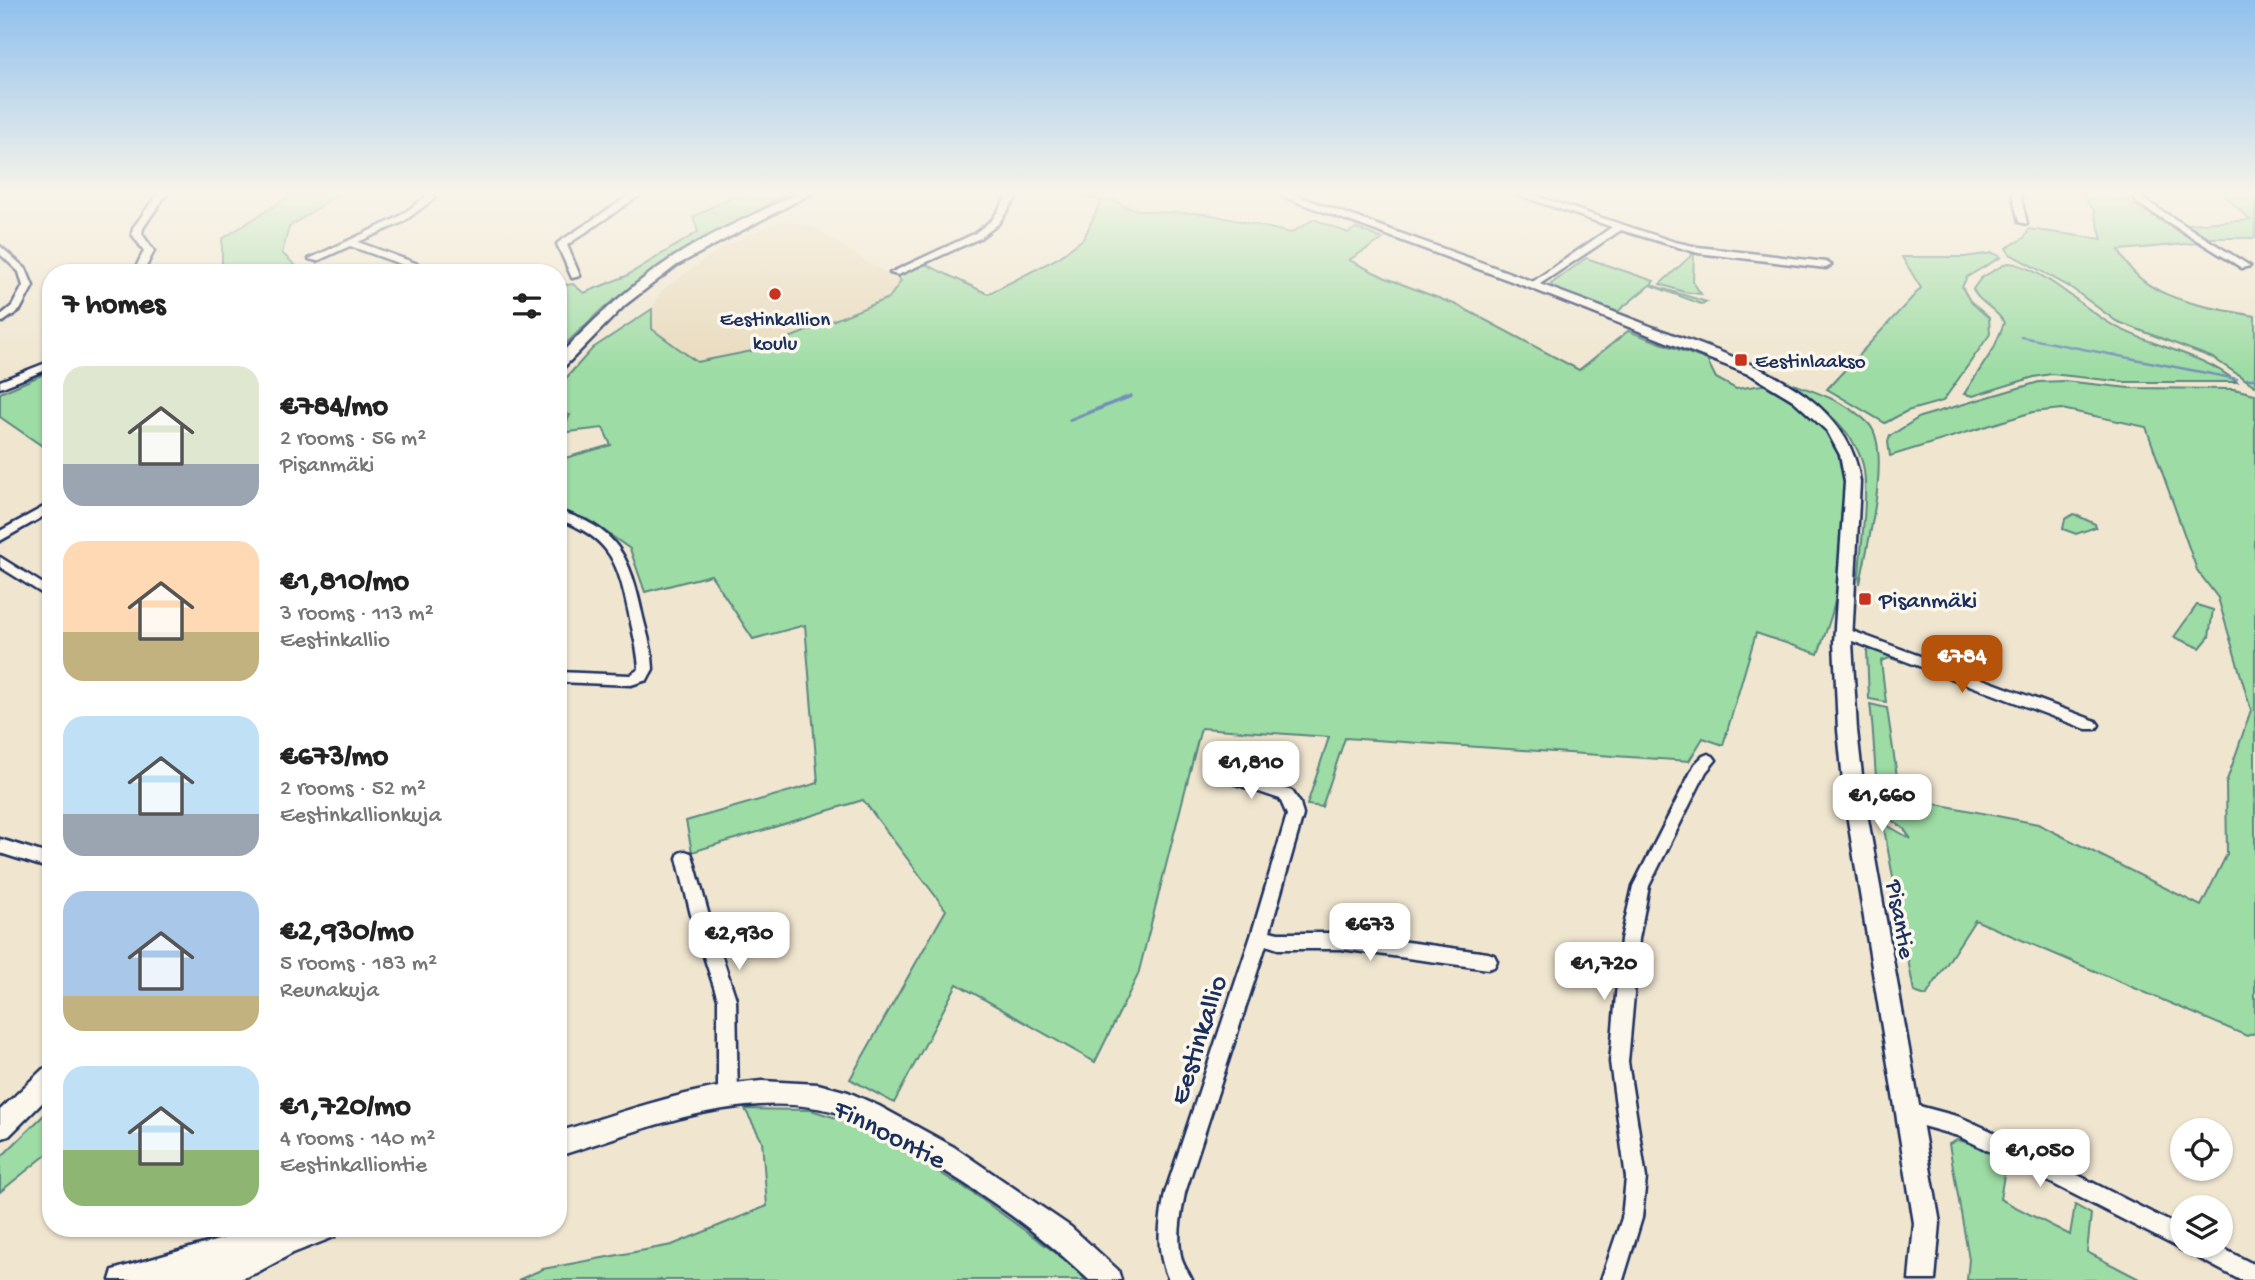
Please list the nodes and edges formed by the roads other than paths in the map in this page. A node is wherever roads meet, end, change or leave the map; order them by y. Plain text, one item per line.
1 (4, 253) edge
2 (328, 253) edge
3 (378, 253) edge
4 (566, 253) edge
5 (690, 253) edge
6 (940, 253) edge
7 (1444, 253) edge
8 (1581, 253) edge
9 (1721, 253) edge
10 (2224, 253) edge
11 (314, 259) dead end
12 (409, 264) edge
13 (1826, 265) dead end
14 (2245, 266) dead end
15 (895, 273) dead end
16 (575, 276) dead end
17 (1534, 285) junction
18 (3, 318) dead end
19 (567, 355) edge
20 (42, 368) edge
21 (0, 385) edge
22 (42, 512) edge
23 (567, 519) edge
24 (0, 537) edge
25 (0, 561) edge
26 (42, 589) edge
27 (1844, 633) junction
28 (567, 677) edge
29 (2091, 725) dead end
30 (1707, 760) dead end
31 (1223, 774) dead end
32 (0, 846) edge
33 (685, 858) dead end
34 (42, 859) edge
35 (1259, 936) junction
36 (1488, 961) dead end
37 (42, 1086) edge
38 (728, 1096) junction
39 (1908, 1113) junction
40 (0, 1127) edge
41 (567, 1141) edge
42 (2170, 1233) edge
43 (300, 1237) edge
44 (286, 1242) junction
45 (2220, 1258) edge
46 (2255, 1276) edge
47 (124, 1280) edge
48 (192, 1280) edge
49 (1108, 1280) edge
50 (1181, 1280) edge
51 (1612, 1280) edge
52 (1923, 1280) edge

1 - 18 street
2 - 11 street
3 - 12 street
4 - 16 street
5 - 19 street
6 - 15 street
7 - 17 street
8 - 17 street
9 - 13 street
10 - 14 street
17 - 27 street, Pisantie
20 - 21 street
22 - 24 street
23 - 28 street
25 - 26 street
27 - 29 street
27 - 39 street, Pisantie
30 - 51 street
31 - 35 street, Eestinkallio
32 - 34 street
33 - 38 street
35 - 36 street
35 - 50 street, Eestinkallio
37 - 40 street
38 - 41 street, Finnoontie
38 - 49 street, Finnoontie
39 - 42 street
39 - 52 street, Pisantie
43 - 44 street
44 - 47 street
44 - 48 street
45 - 46 street

